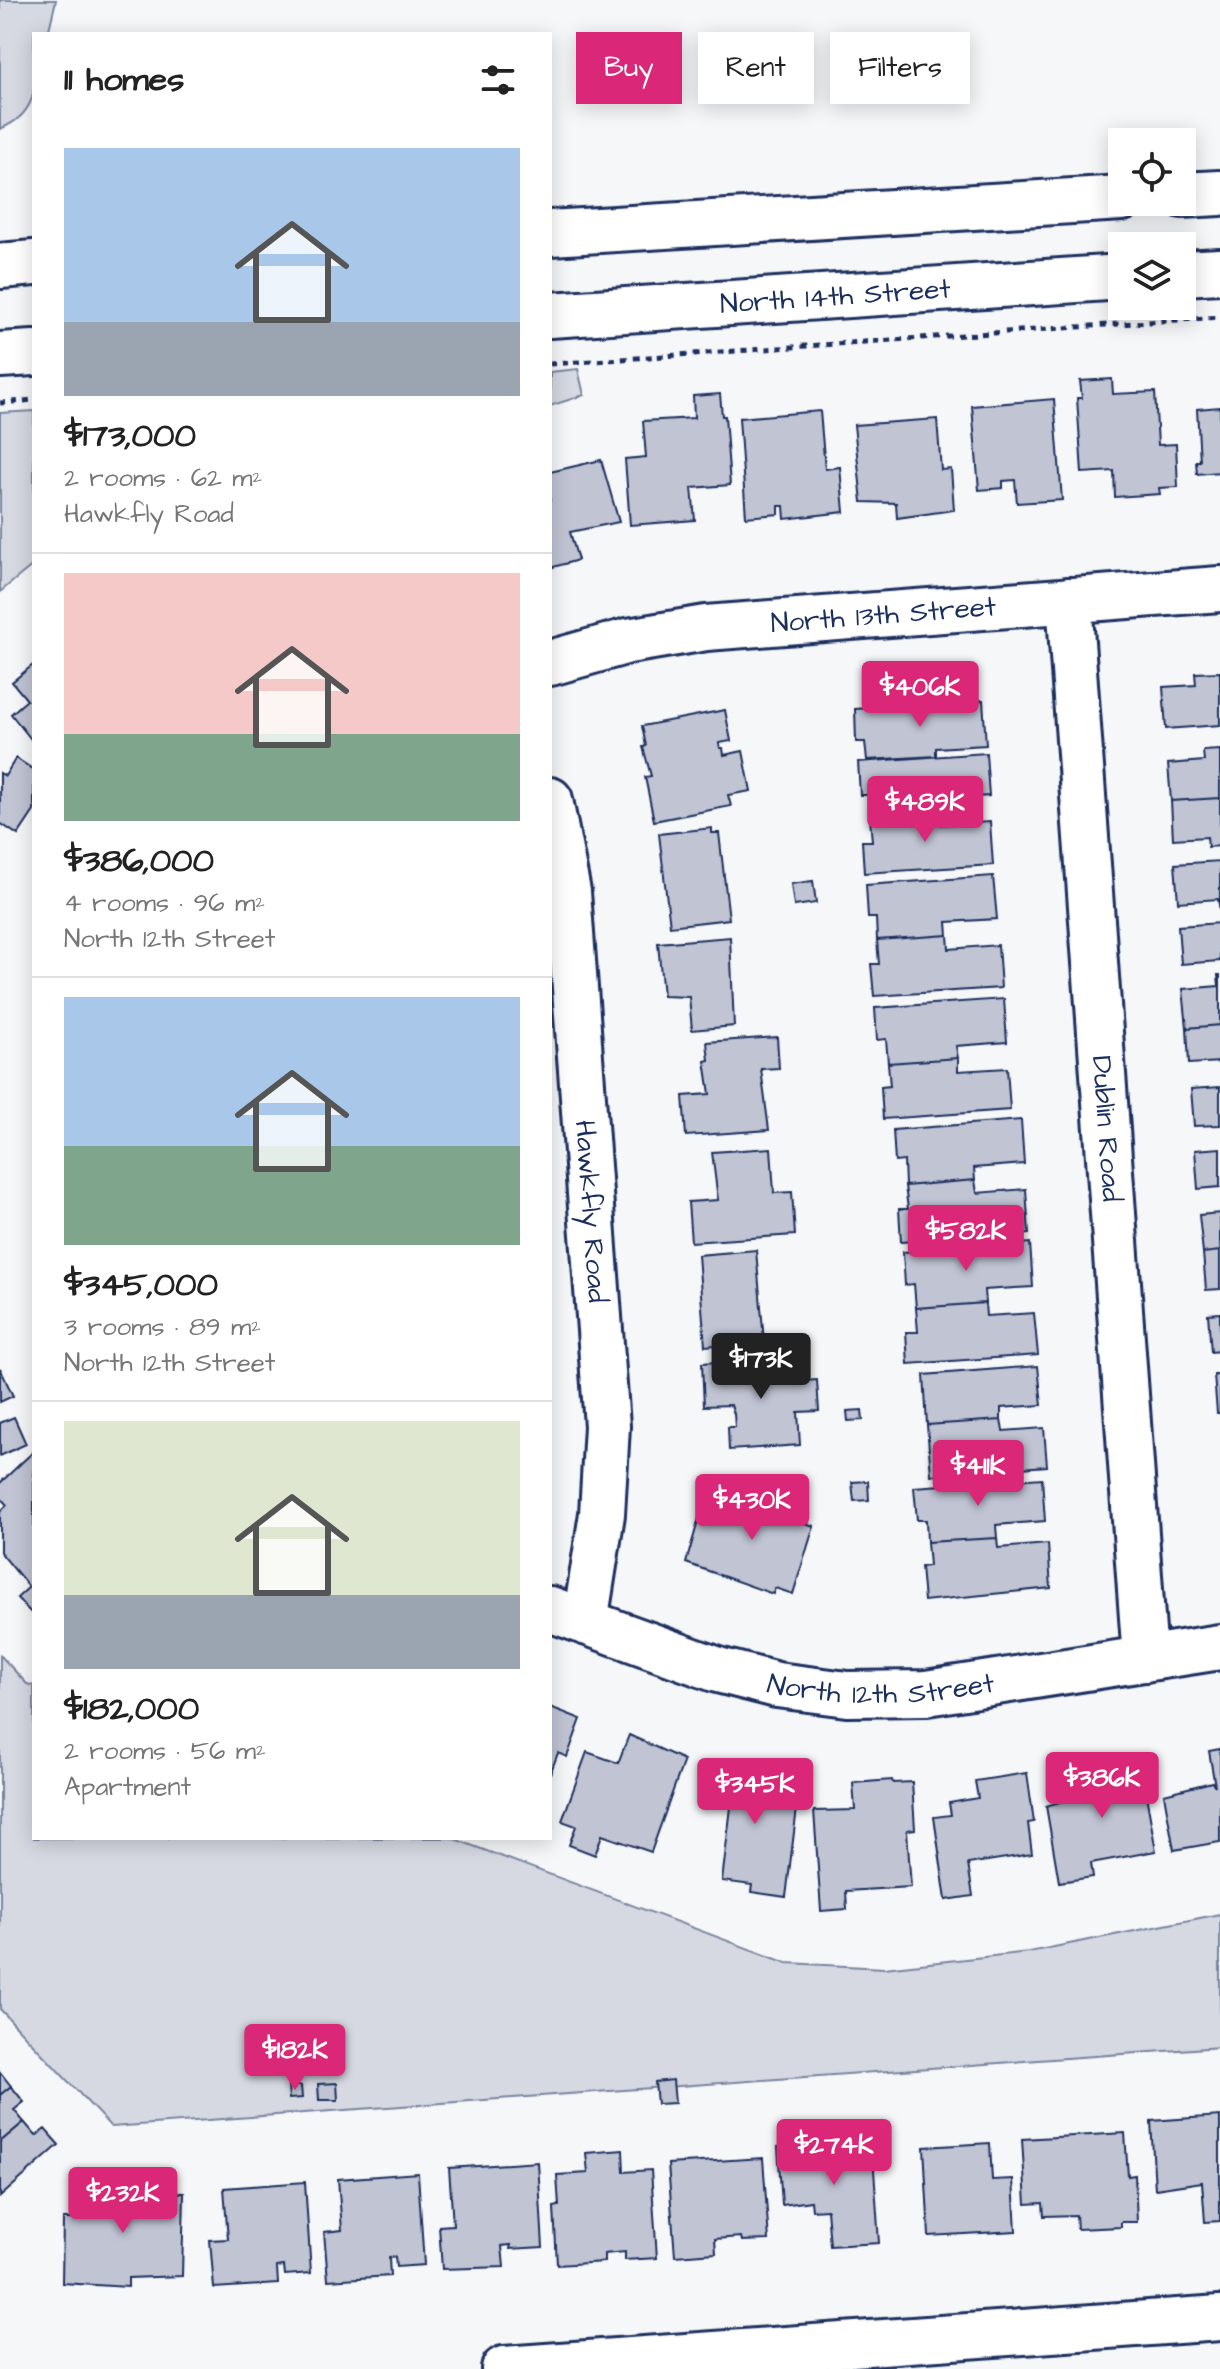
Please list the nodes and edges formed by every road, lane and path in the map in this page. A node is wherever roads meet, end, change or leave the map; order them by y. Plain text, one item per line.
1 (1220, 193) edge
2 (1196, 194) edge
3 (1108, 199) edge
4 (552, 233) edge
5 (32, 263) edge
6 (0, 266) edge
7 (1220, 271) edge
8 (1196, 272) edge
9 (1108, 278) edge
10 (552, 315) edge
11 (1220, 317) edge
12 (32, 353) edge
13 (0, 355) edge
14 (552, 364) edge
15 (32, 400) edge
16 (0, 403) edge
17 (1220, 589) edge
18 (1069, 600) junction
19 (552, 662) edge
20 (552, 810) edge
21 (567, 1616) edge
22 (1220, 1647) edge
23 (1145, 1659) junction
24 (1220, 2318) edge
25 (879, 2356) edge
26 (504, 2369) edge

1 - 2 street
3 - 4 street
5 - 6 street
7 - 8 street
9 - 10 street, North 14th Street
11 - 14 path
12 - 13 street
15 - 16 path
17 - 18 street, North 13th Street
18 - 19 street, North 13th Street
18 - 23 street, Dublin Road
20 - 21 street, Hawkfly Road
21 - 23 street, North 12th Street
22 - 23 street, North 12th Street
24 - 25 street
25 - 26 street

